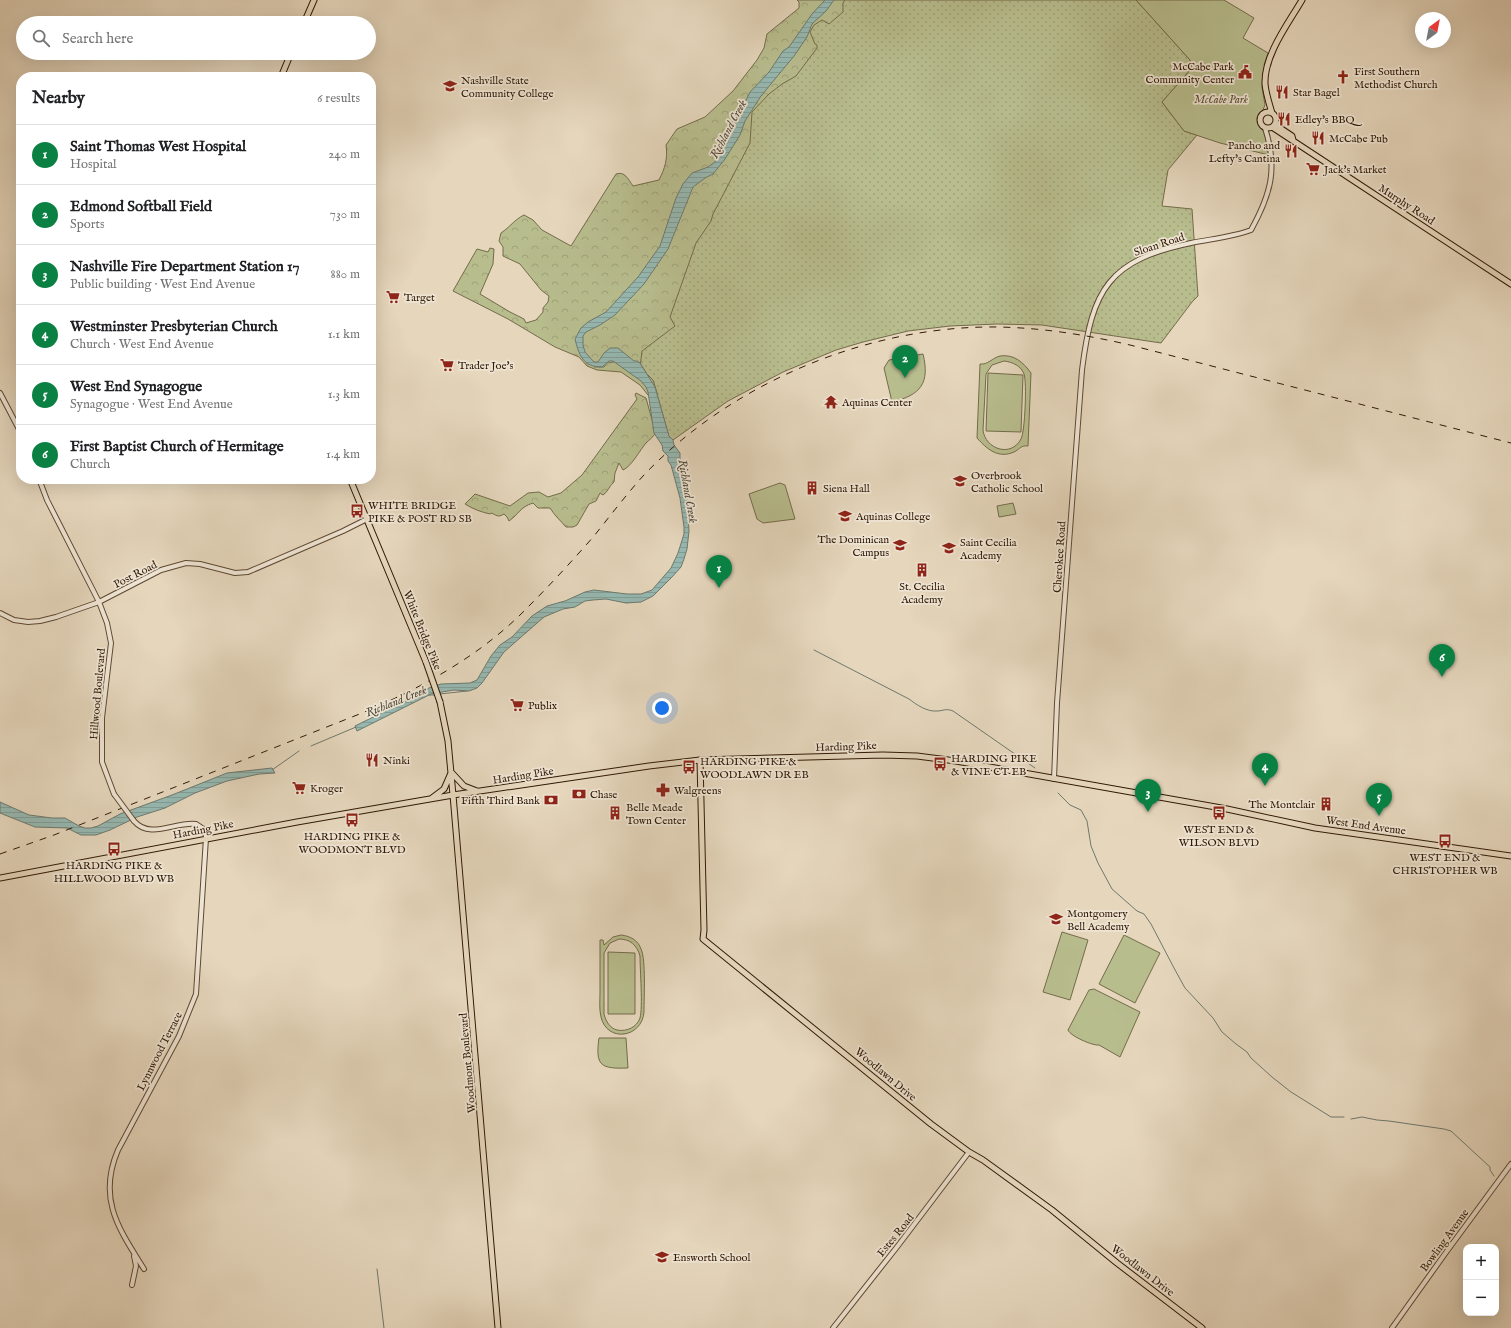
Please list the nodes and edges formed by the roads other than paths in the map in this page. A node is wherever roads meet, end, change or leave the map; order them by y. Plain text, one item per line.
1 (314, 0) edge
2 (1302, 0) edge
3 (307, 16) edge
4 (288, 60) edge
5 (283, 72) edge
6 (1267, 99) junction
7 (1265, 113) junction
8 (1272, 113) junction
9 (1276, 122) junction
10 (1269, 128) junction
11 (1293, 140) junction
12 (1511, 284) edge
13 (1087, 337) joint
14 (0, 393) edge
15 (16, 423) edge
16 (41, 484) edge
17 (352, 484) edge
18 (367, 519) junction
19 (100, 602) junction
20 (0, 613) edge
21 (700, 760) junction
22 (451, 772) junction
23 (1054, 779) junction
24 (482, 791) junction
25 (454, 795) junction
26 (430, 799) junction
27 (206, 838) junction
28 (1511, 856) edge
29 (0, 878) edge
30 (969, 1152) junction
31 (1511, 1164) edge
32 (132, 1250) junction
33 (144, 1269) dead end
34 (132, 1285) dead end
35 (498, 1328) edge
36 (833, 1328) edge
37 (1202, 1328) edge
38 (1392, 1328) edge

1 - 3 main road
2 - 6 main road
4 - 5 main road
6 - 7 main road
6 - 8 main road
7 - 8 main road
7 - 10 main road
8 - 9 main road
9 - 10 main road
9 - 11 main road, Murphy Road
10 - 11 main road, Murphy Road
10 - 13 street, Sloan Road
11 - 12 main road, Murphy Road
13 - 23 street, Cherokee Road
14 - 15 street
16 - 19 street, Hillwood Boulevard
17 - 18 main road, White Bridge Pike
18 - 19 street, Post Road
18 - 22 main road, White Bridge Pike, bridge
19 - 20 street, Post Road
19 - 27 street, Hillwood Boulevard, bridge
21 - 23 main road, Harding Pike
21 - 24 main road, Harding Pike
21 - 30 main road, Woodlawn Drive
22 - 24 main road
22 - 25 main road, White Bridge Pike
22 - 26 main road
23 - 28 main road, West End Avenue
24 - 25 main road, Harding Pike
25 - 26 main road, Harding Pike
25 - 35 main road, Woodmont Boulevard
26 - 27 main road, Harding Pike
27 - 29 main road, Harding Pike
27 - 32 street, Lynnwood Terrace
30 - 36 street, Estes Road
30 - 37 main road, Woodlawn Drive
31 - 38 street, Bowling Avenue
32 - 33 street, Lynnwood Terrace
32 - 34 street

